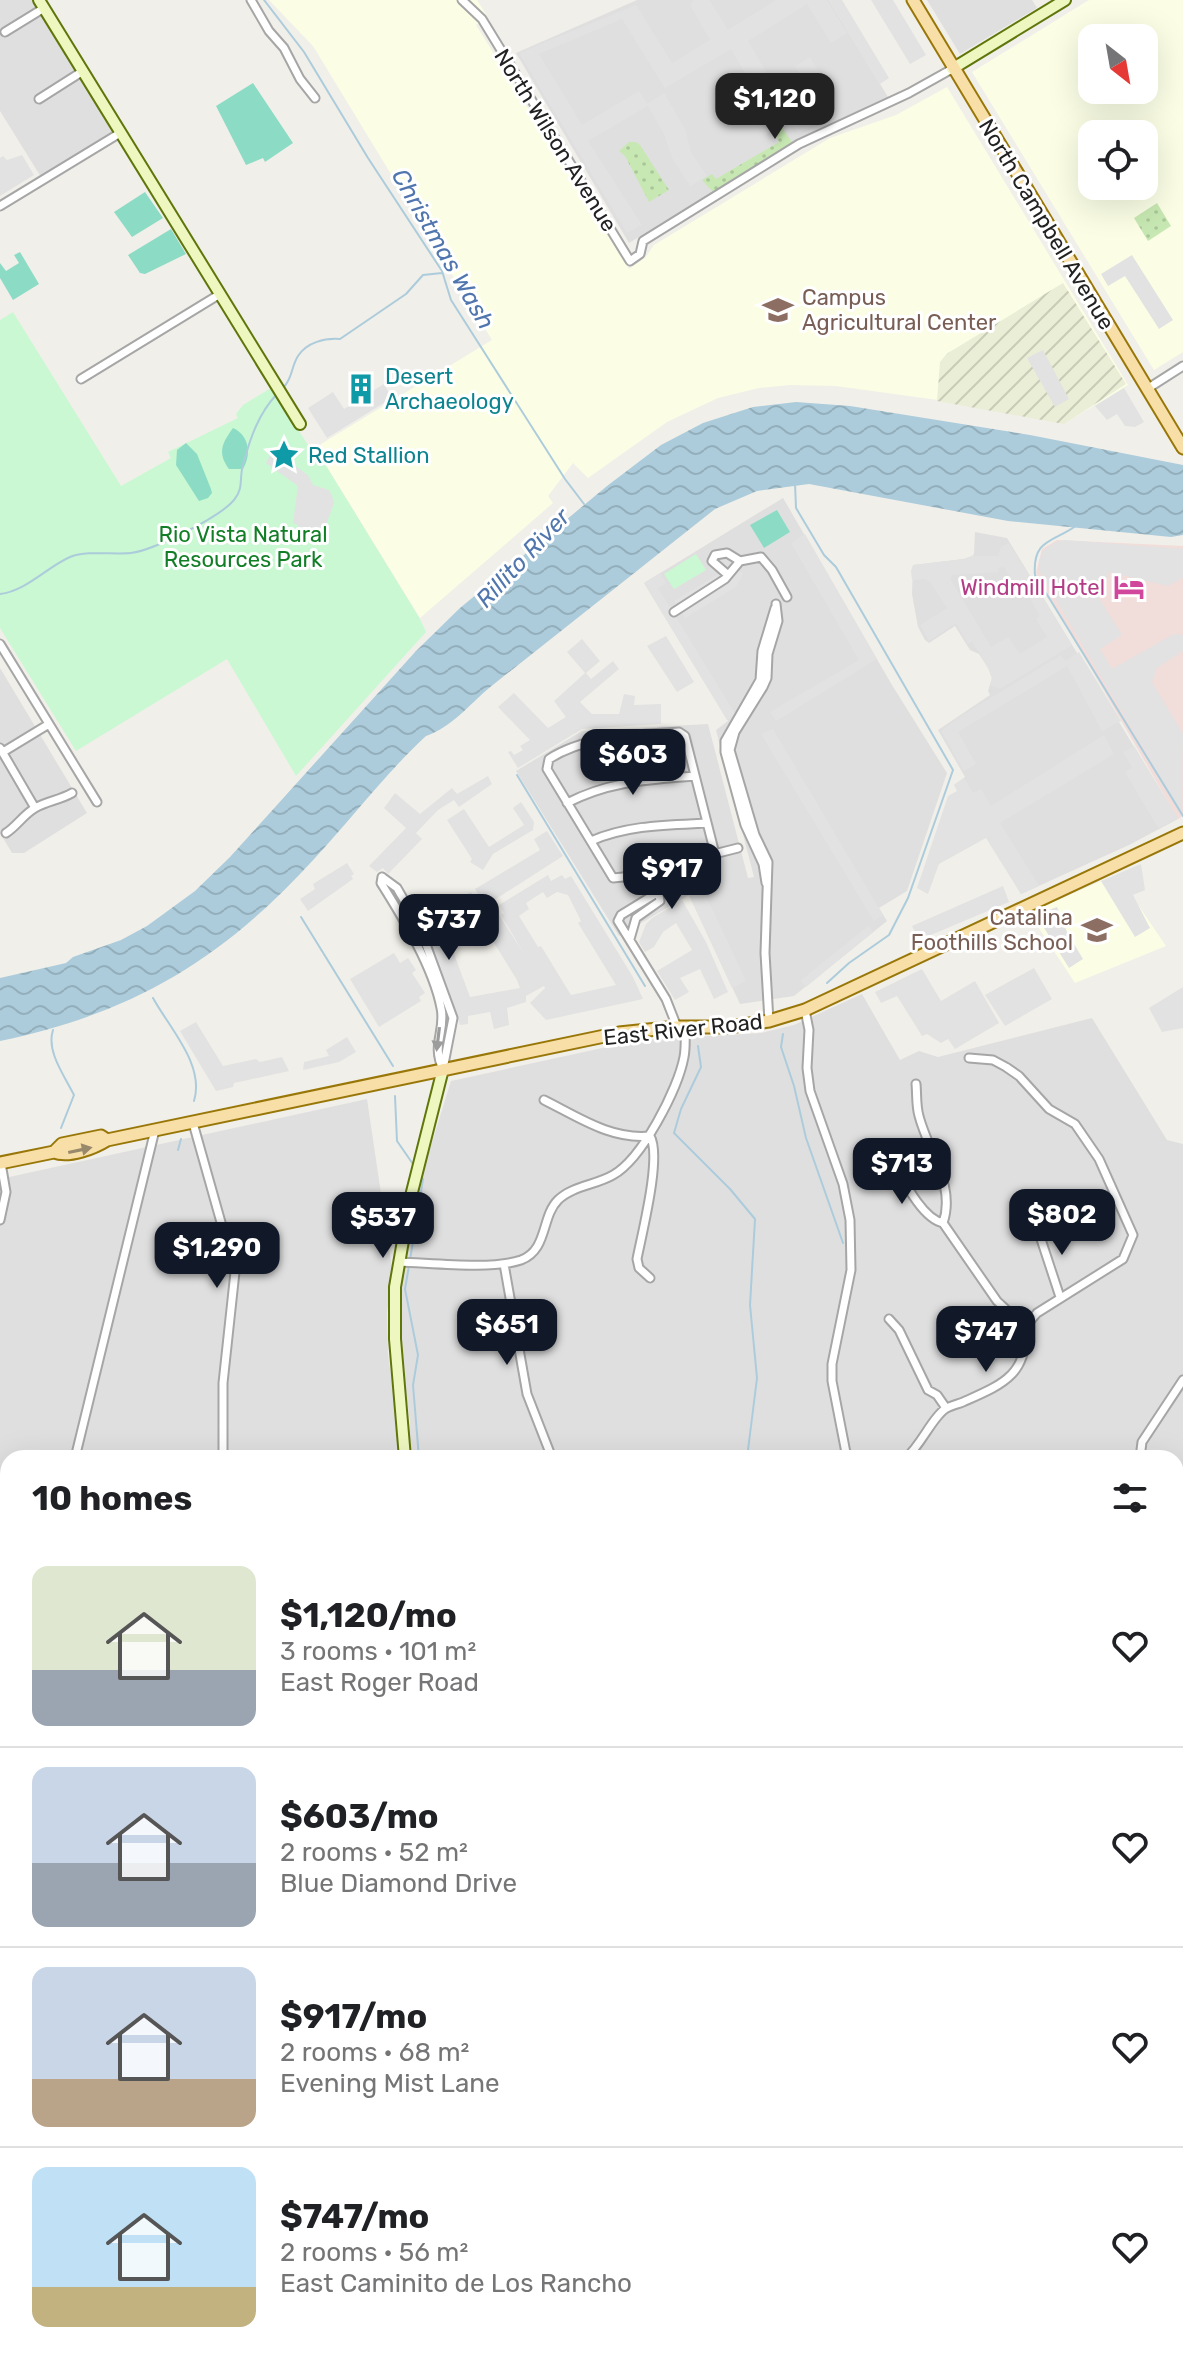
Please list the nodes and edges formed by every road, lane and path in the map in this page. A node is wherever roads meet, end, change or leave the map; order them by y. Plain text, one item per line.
1 (251, 0) edge
2 (462, 0) edge
3 (913, 0) edge
4 (1065, 0) edge
5 (42, 4) edge
6 (5, 32) dead end
7 (952, 69) junction
8 (83, 71) junction
9 (315, 98) dead end
10 (39, 99) dead end
11 (120, 133) junction
12 (0, 206) edge
13 (220, 294) junction
14 (1183, 366) edge
15 (81, 379) dead end
16 (1147, 389) junction
17 (300, 424) dead end
18 (1183, 448) edge
19 (740, 561) junction
20 (728, 575) junction
21 (787, 597) dead end
22 (674, 612) dead end
23 (0, 644) edge
24 (49, 724) junction
25 (1, 750) edge
26 (695, 776) junction
27 (72, 793) dead end
28 (97, 802) dead end
29 (567, 803) junction
30 (35, 808) junction
31 (707, 823) junction
32 (6, 833) dead end
33 (1182, 834) edge
34 (591, 841) junction
35 (738, 848) dead end
36 (715, 854) junction
37 (654, 868) junction
38 (766, 883) junction
39 (660, 891) junction
40 (630, 941) junction
41 (805, 1010) junction
42 (769, 1021) junction
43 (681, 1027) junction
44 (969, 1058) dead end
45 (443, 1069) junction
46 (916, 1084) dead end
47 (544, 1100) dead end
48 (193, 1123) junction
49 (155, 1130) junction
50 (650, 1136) junction
51 (889, 1154) dead end
52 (0, 1163) edge
53 (0, 1220) edge
54 (943, 1223) junction
55 (1037, 1227) dead end
56 (399, 1262) junction
57 (504, 1264) junction
58 (650, 1278) dead end
59 (1060, 1297) junction
60 (889, 1319) dead end
61 (1025, 1327) junction
62 (1183, 1380) edge
63 (946, 1408) junction
64 (77, 1450) edge
65 (223, 1450) edge
66 (404, 1450) edge
67 (549, 1450) edge
68 (845, 1450) edge
69 (912, 1450) edge
70 (1141, 1450) edge

1 - 9 street
2 - 7 street, North Wilson Avenue
3 - 7 main road, North Campbell Avenue
4 - 7 street
5 - 6 street
5 - 8 street
7 - 16 main road, North Campbell Avenue
8 - 10 street
8 - 11 street
11 - 12 street
11 - 13 street
13 - 15 street
13 - 17 street
14 - 16 street
16 - 18 main road, North Campbell Avenue
19 - 20 street
19 - 20 street
19 - 21 street
20 - 22 street
23 - 24 street
24 - 25 street
24 - 28 street
25 - 30 street
26 - 29 street
26 - 29 street
26 - 31 street
27 - 30 street
29 - 34 street
30 - 32 street
31 - 34 street
31 - 36 street
33 - 41 main road, East River Road
34 - 37 street
35 - 36 street
36 - 37 street
37 - 39 street
38 - 38 street
38 - 42 street
39 - 40 street
39 - 40 street
40 - 43 street
41 - 42 main road, East River Road
41 - 68 street
42 - 43 main road, East River Road
43 - 45 main road, East River Road
43 - 50 street
44 - 59 street
45 -> 45 street
45 - 48 main road, East River Road
45 - 56 street
46 - 54 street
47 - 50 street
48 - 49 main road, East River Road
48 - 65 street
49 - 52 main road, East River Road
49 - 64 street
50 - 57 street
50 - 58 street
51 - 54 street
52 - 53 street
54 - 61 street
55 - 59 street
56 - 57 street
56 - 66 street
57 - 67 street
59 - 61 street
60 - 63 street
61 - 63 street
62 - 70 street
63 - 69 street

